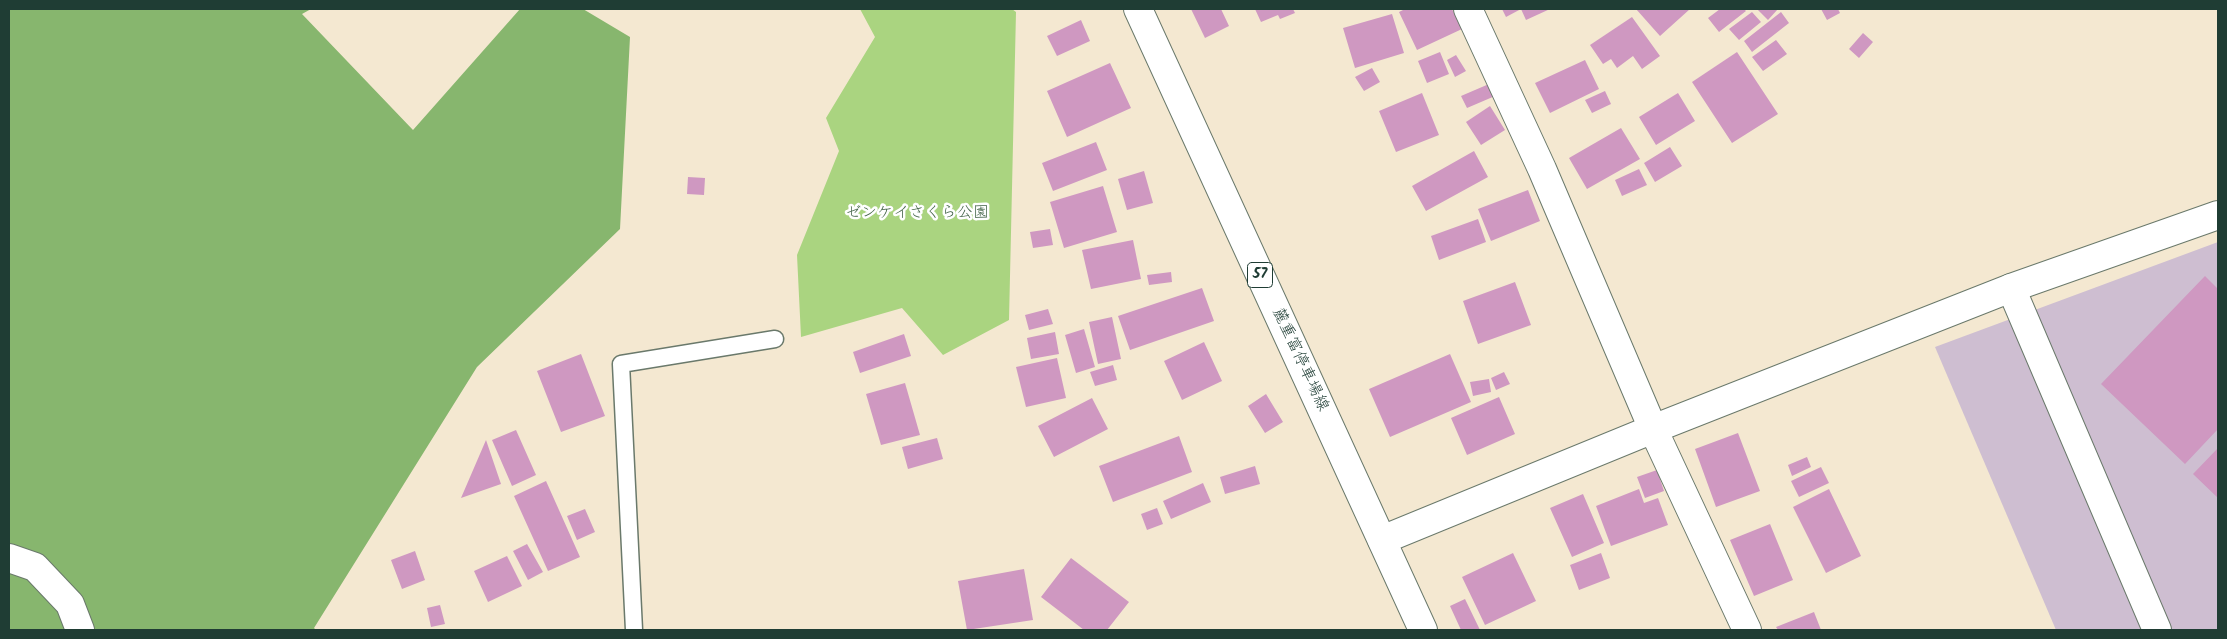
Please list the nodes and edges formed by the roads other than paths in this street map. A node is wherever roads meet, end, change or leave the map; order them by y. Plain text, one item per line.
1 (1468, 9) edge
2 (1144, 11) edge
3 (2218, 215) edge
4 (2011, 288) junction
5 (776, 339) dead end
6 (1652, 429) junction
7 (1382, 540) junction
8 (9, 558) edge
9 (80, 630) edge
10 (634, 630) edge
11 (1423, 630) edge
12 (1747, 630) edge
13 (2157, 630) edge

1 - 6 street
2 - 7 street, 麓重富停車場線 / 57
3 - 4 street
4 - 6 street
4 - 13 street
5 - 10 lane
6 - 7 street
6 - 12 street
7 - 11 street, 麓重富停車場線 / 57
8 - 9 street

